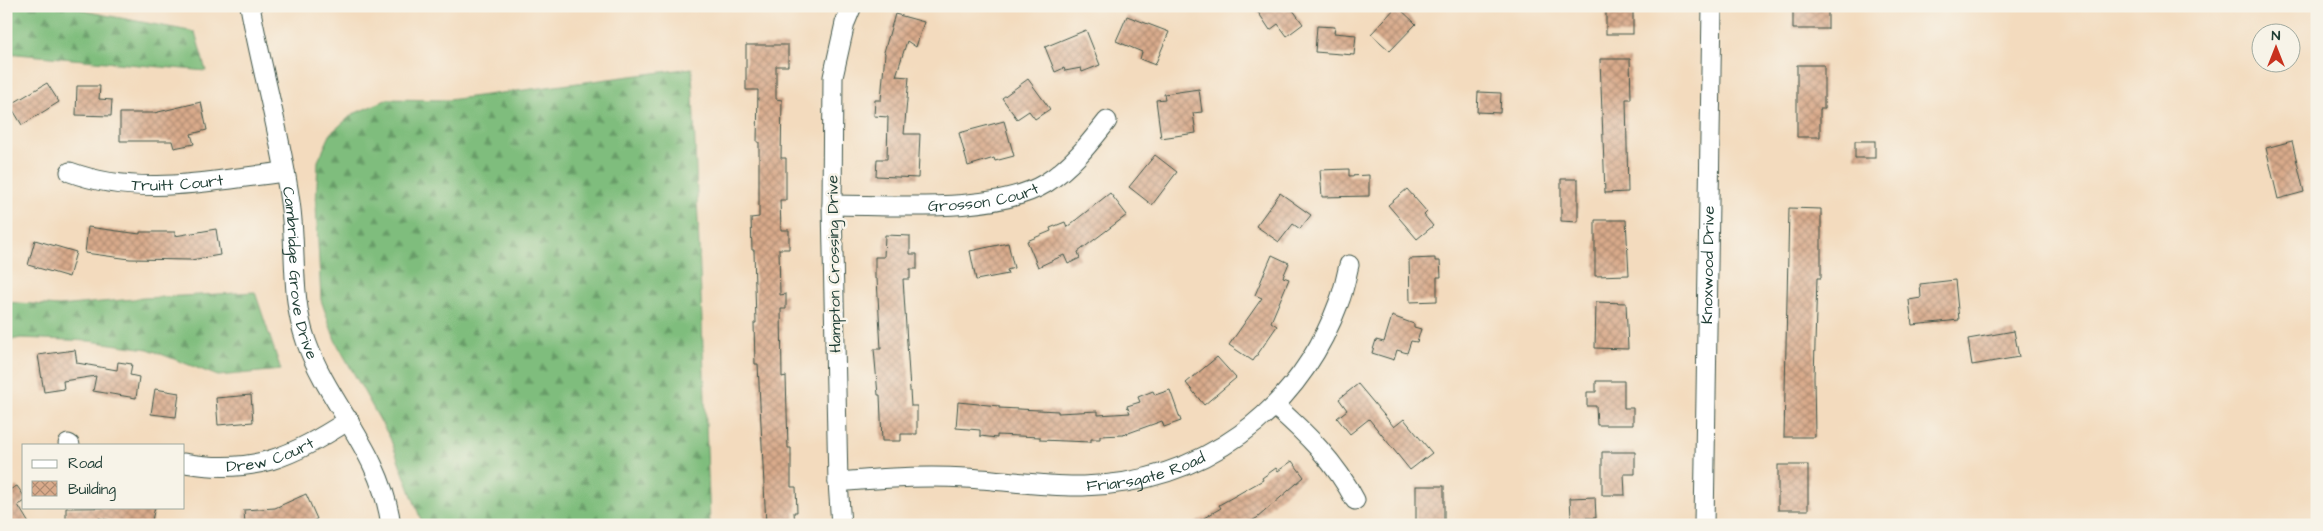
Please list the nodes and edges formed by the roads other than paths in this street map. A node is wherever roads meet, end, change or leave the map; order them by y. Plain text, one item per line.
1 (250, 6) edge
2 (852, 6) edge
3 (1712, 6) edge
4 (1107, 121) dead end
5 (70, 172) dead end
6 (285, 172) junction
7 (832, 205) junction
8 (1349, 265) dead end
9 (1275, 406) junction
10 (349, 420) junction
11 (185, 463) edge
12 (838, 482) junction
13 (1355, 500) dead end
14 (391, 525) edge
15 (841, 525) edge
16 (1704, 525) edge

1 - 6 street, Cambridge Grove Drive
2 - 7 street, Hampton Crossing Drive
3 - 16 street, Knoxwood Drive
4 - 7 street, Grosson Court
5 - 6 street, Truitt Court
6 - 10 street, Cambridge Grove Drive
7 - 12 street, Hampton Crossing Drive
8 - 9 street, Friarsgate Road
9 - 12 street, Friarsgate Road
9 - 13 street
10 - 11 street, Drew Court
10 - 14 street, Cambridge Grove Drive
12 - 15 street, Hampton Crossing Drive

